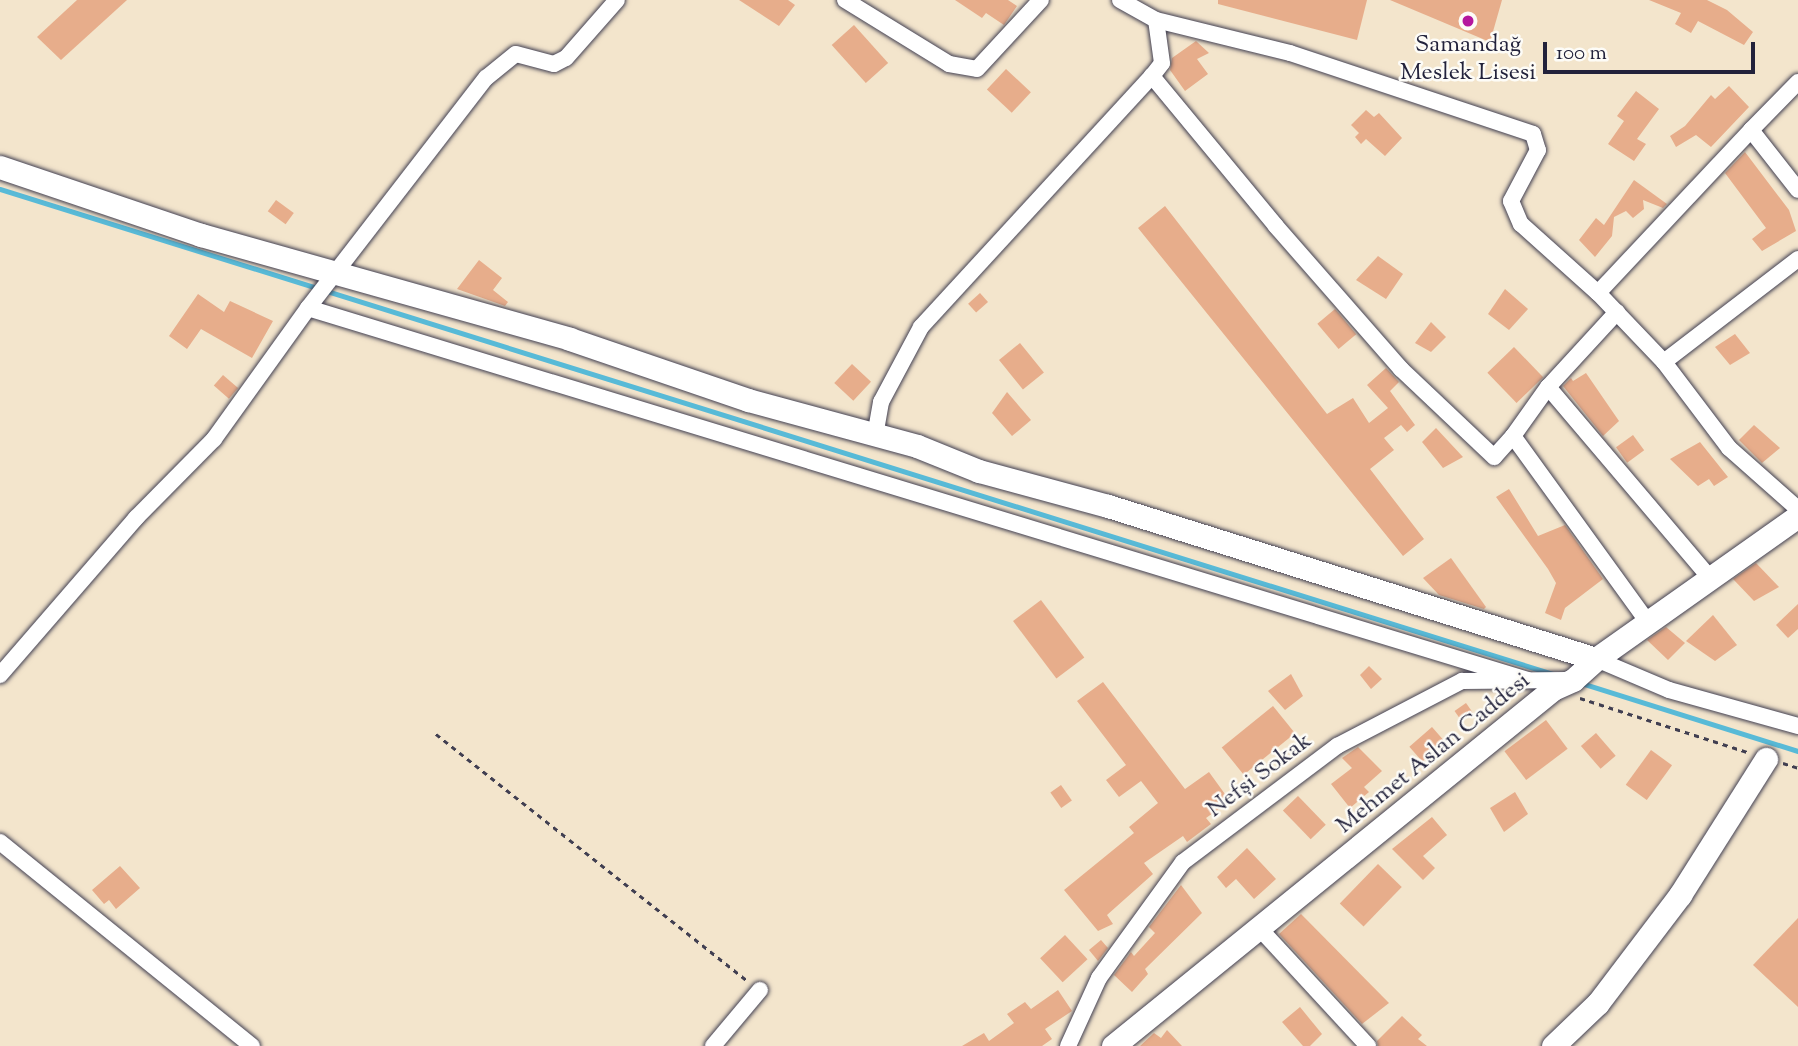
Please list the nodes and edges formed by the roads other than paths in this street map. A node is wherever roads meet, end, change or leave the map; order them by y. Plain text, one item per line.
1 (617, 0) edge
2 (845, 0) edge
3 (1041, 0) edge
4 (1120, 0) edge
5 (1156, 20) junction
6 (1152, 76) junction
7 (1798, 82) edge
8 (1751, 130) junction
9 (0, 167) edge
10 (1798, 190) edge
11 (1798, 259) edge
12 (335, 275) junction
13 (1598, 293) junction
14 (308, 308) junction
15 (1617, 312) junction
16 (1664, 362) junction
17 (1549, 387) junction
18 (875, 436) junction
19 (1513, 436) junction
20 (1798, 509) edge
21 (1798, 516) edge
22 (1711, 579) junction
23 (1649, 624) junction
24 (1596, 659) junction
25 (0, 675) edge
26 (1528, 680) junction
27 (1563, 685) junction
28 (1798, 726) edge
29 (1766, 759) road end
30 (0, 842) edge
31 (1261, 930) junction
32 (760, 990) road end
33 (252, 1046) edge
34 (713, 1046) edge
35 (1068, 1046) edge
36 (1113, 1046) edge
37 (1368, 1046) edge
38 (1554, 1046) edge

1 - 12 street
2 - 3 street
4 - 5 street
5 - 6 street
5 - 13 street
6 - 18 street
6 - 19 street
7 - 8 street
8 - 10 street
8 - 13 street
9 - 12 street
11 - 16 street
12 - 14 street
12 - 18 street
13 - 15 street
14 - 25 street
14 - 26 street
15 - 16 street
15 - 17 street
16 - 20 street
17 - 19 street
17 - 22 street
18 - 24 street
19 - 23 street
21 - 22 street, Mehmet Aslan Caddesi
22 - 23 street, Mehmet Aslan Caddesi
23 - 24 street, Mehmet Aslan Caddesi
24 - 27 street, Mehmet Aslan Caddesi
24 - 28 street
26 - 27 street, Nefşi Sokak
26 - 35 street, Nefşi Sokak
27 - 31 street, Mehmet Aslan Caddesi
29 - 38 street
30 - 33 street
31 - 36 street, Mehmet Aslan Caddesi
31 - 37 street
32 - 34 street

